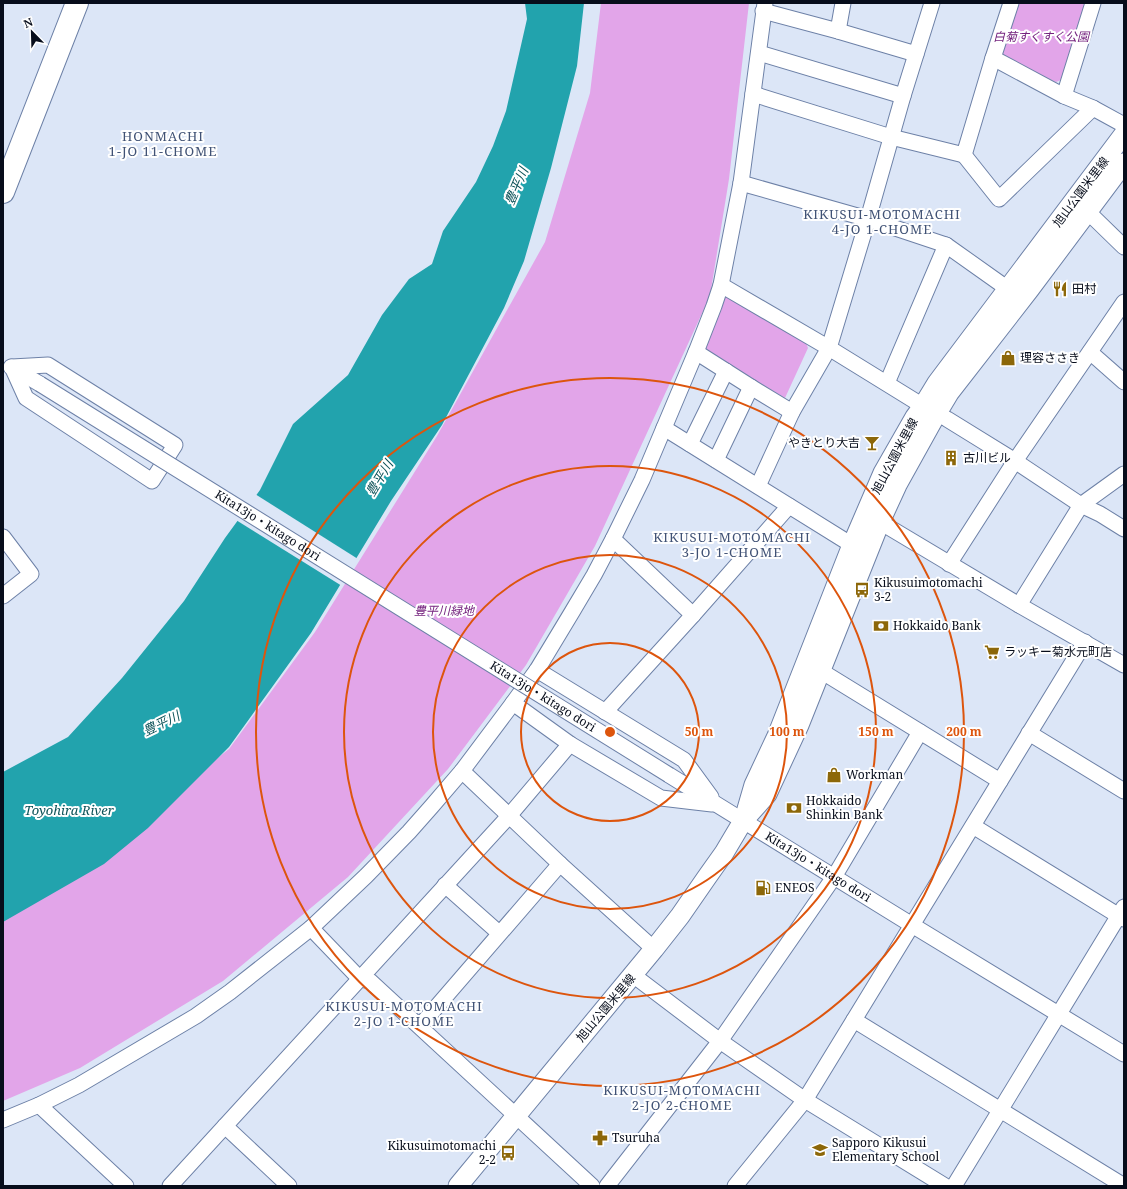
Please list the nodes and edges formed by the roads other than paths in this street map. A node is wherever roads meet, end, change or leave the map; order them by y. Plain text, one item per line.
1 (77, 3) edge
2 (843, 3) edge
3 (932, 3) edge
4 (1011, 3) edge
5 (1093, 3) edge
6 (764, 7) edge
7 (838, 31) junction
8 (758, 53) junction
9 (916, 54) junction
10 (994, 58) junction
11 (753, 94) junction
12 (903, 96) junction
13 (1064, 96) junction
14 (1093, 108) junction
15 (1124, 125) edge
16 (1124, 134) edge
17 (891, 137) junction
18 (964, 155) junction
19 (1124, 163) edge
20 (741, 183) junction
21 (3, 192) edge
22 (1088, 212) junction
23 (868, 218) junction
24 (946, 245) junction
25 (1124, 247) edge
26 (721, 285) junction
27 (1008, 289) junction
28 (1124, 302) edge
29 (829, 348) junction
30 (696, 352) junction
31 (1090, 352) junction
32 (7, 365) edge
33 (726, 371) junction
34 (1124, 382) edge
35 (887, 383) junction
36 (751, 387) junction
37 (930, 410) junction
38 (792, 412) junction
39 (664, 428) junction
40 (690, 444) junction
41 (716, 460) junction
42 (1016, 461) junction
43 (1124, 474) edge
44 (758, 486) junction
45 (789, 506) junction
46 (1081, 506) junction
47 (880, 522) junction
48 (1124, 529) edge
49 (3, 537) edge
50 (613, 539) junction
51 (852, 545) junction
52 (949, 564) junction
53 (3, 596) edge
54 (1018, 605) junction
55 (693, 615) junction
56 (1085, 642) junction
57 (1124, 665) edge
58 (537, 670) junction
59 (821, 671) junction
60 (513, 703) junction
61 (605, 712) junction
62 (920, 732) junction
63 (1029, 733) junction
64 (570, 744) junction
65 (462, 771) junction
66 (1000, 781) junction
67 (1124, 791) edge
68 (717, 805) junction
69 (510, 816) junction
70 (743, 821) junction
71 (973, 826) junction
72 (560, 864) junction
73 (834, 877) junction
74 (445, 885) junction
75 (1122, 914) edge
76 (912, 925) junction
77 (311, 928) junction
78 (499, 933) junction
79 (654, 949) junction
80 (633, 975) junction
81 (360, 978) junction
82 (1059, 1014) junction
83 (854, 1020) junction
84 (420, 1026) junction
85 (720, 1041) junction
86 (1124, 1054) edge
87 (805, 1100) junction
88 (39, 1105) junction
89 (1000, 1110) junction
90 (517, 1115) junction
91 (3, 1120) edge
92 (225, 1126) junction
93 (126, 1186) edge
94 (170, 1186) edge
95 (288, 1186) edge
96 (458, 1186) edge
97 (592, 1186) edge
98 (607, 1186) edge
99 (735, 1186) edge
100 (945, 1186) edge
101 (954, 1186) edge
102 (1124, 1186) edge

1 - 21 highway
2 - 7 street
3 - 9 street
4 - 10 street
5 - 13 street
6 - 7 street
6 - 8 street
7 - 9 street
8 - 11 street
8 - 12 street
9 - 12 street
10 - 13 street
10 - 18 street
11 - 17 street
11 - 20 street
12 - 17 street
13 - 14 street
14 - 15 street
14 - 18 street
16 - 27 main road, 旭山公園米里線
17 - 18 street
17 - 23 street
19 - 22 main road, 旭山公園米里線
20 - 23 street
20 - 26 street
22 - 25 street
22 - 37 main road, 旭山公園米里線
23 - 24 street
23 - 29 street
24 - 27 street
24 - 35 street
26 - 29 street
26 - 30 street
27 - 37 main road, 旭山公園米里線
28 - 31 street
29 - 35 street
29 - 38 street
30 - 33 street
30 - 39 street
31 - 34 street
31 - 42 street
32 - 32 street
32 - 68 street, Kita13jo・kitago dori, bridge
33 - 36 street
33 - 40 street
35 - 37 street
36 - 38 street
36 - 41 street
37 - 42 street
37 - 47 main road, 旭山公園米里線
37 - 51 main road, 旭山公園米里線
38 - 44 street
39 - 40 street
39 - 50 street
40 - 41 street
41 - 44 street
42 - 46 street
42 - 52 street
43 - 46 street
44 - 45 street
45 - 51 street
45 - 55 street
46 - 48 street
46 - 54 street
47 - 52 street
47 - 59 main road, 旭山公園米里線
49 - 53 street
50 - 55 street
50 - 58 street
51 - 70 main road, 旭山公園米里線
52 - 54 street
54 - 56 street
55 - 61 street
56 - 57 street
56 - 63 street
58 - 60 street
58 - 61 street
59 - 62 street
59 - 70 main road, 旭山公園米里線
60 - 64 street
60 - 65 street
61 - 68 street
62 - 66 street
62 - 73 street
63 - 66 street
63 - 67 street
64 - 68 street
64 - 69 street
65 - 69 street
65 - 77 street
66 - 71 street
68 - 70 street, Kita13jo・kitago dori
69 - 72 street
69 - 74 street
70 - 73 street, Kita13jo・kitago dori
70 - 79 main road, 旭山公園米里線
71 - 75 street
71 - 76 street
72 - 78 street
72 - 79 street
73 - 76 street, Kita13jo・kitago dori
73 - 85 street
74 - 78 street
74 - 81 street
75 - 82 street
76 - 82 street, Kita13jo・kitago dori
76 - 83 street
77 - 81 street
77 - 88 street
78 - 84 street
79 - 80 main road, 旭山公園米里線
80 - 85 street
80 - 90 main road, 旭山公園米里線
81 - 84 street
81 - 92 street
82 - 86 street, Kita13jo・kitago dori
82 - 89 street
83 - 87 street
83 - 89 street
84 - 90 street
85 - 87 street
85 - 98 street
87 - 99 street
87 - 100 street
88 - 91 street
88 - 93 street
89 - 101 street
89 - 102 street
90 - 96 main road, 旭山公園米里線
90 - 97 street
92 - 94 street
92 - 95 street

